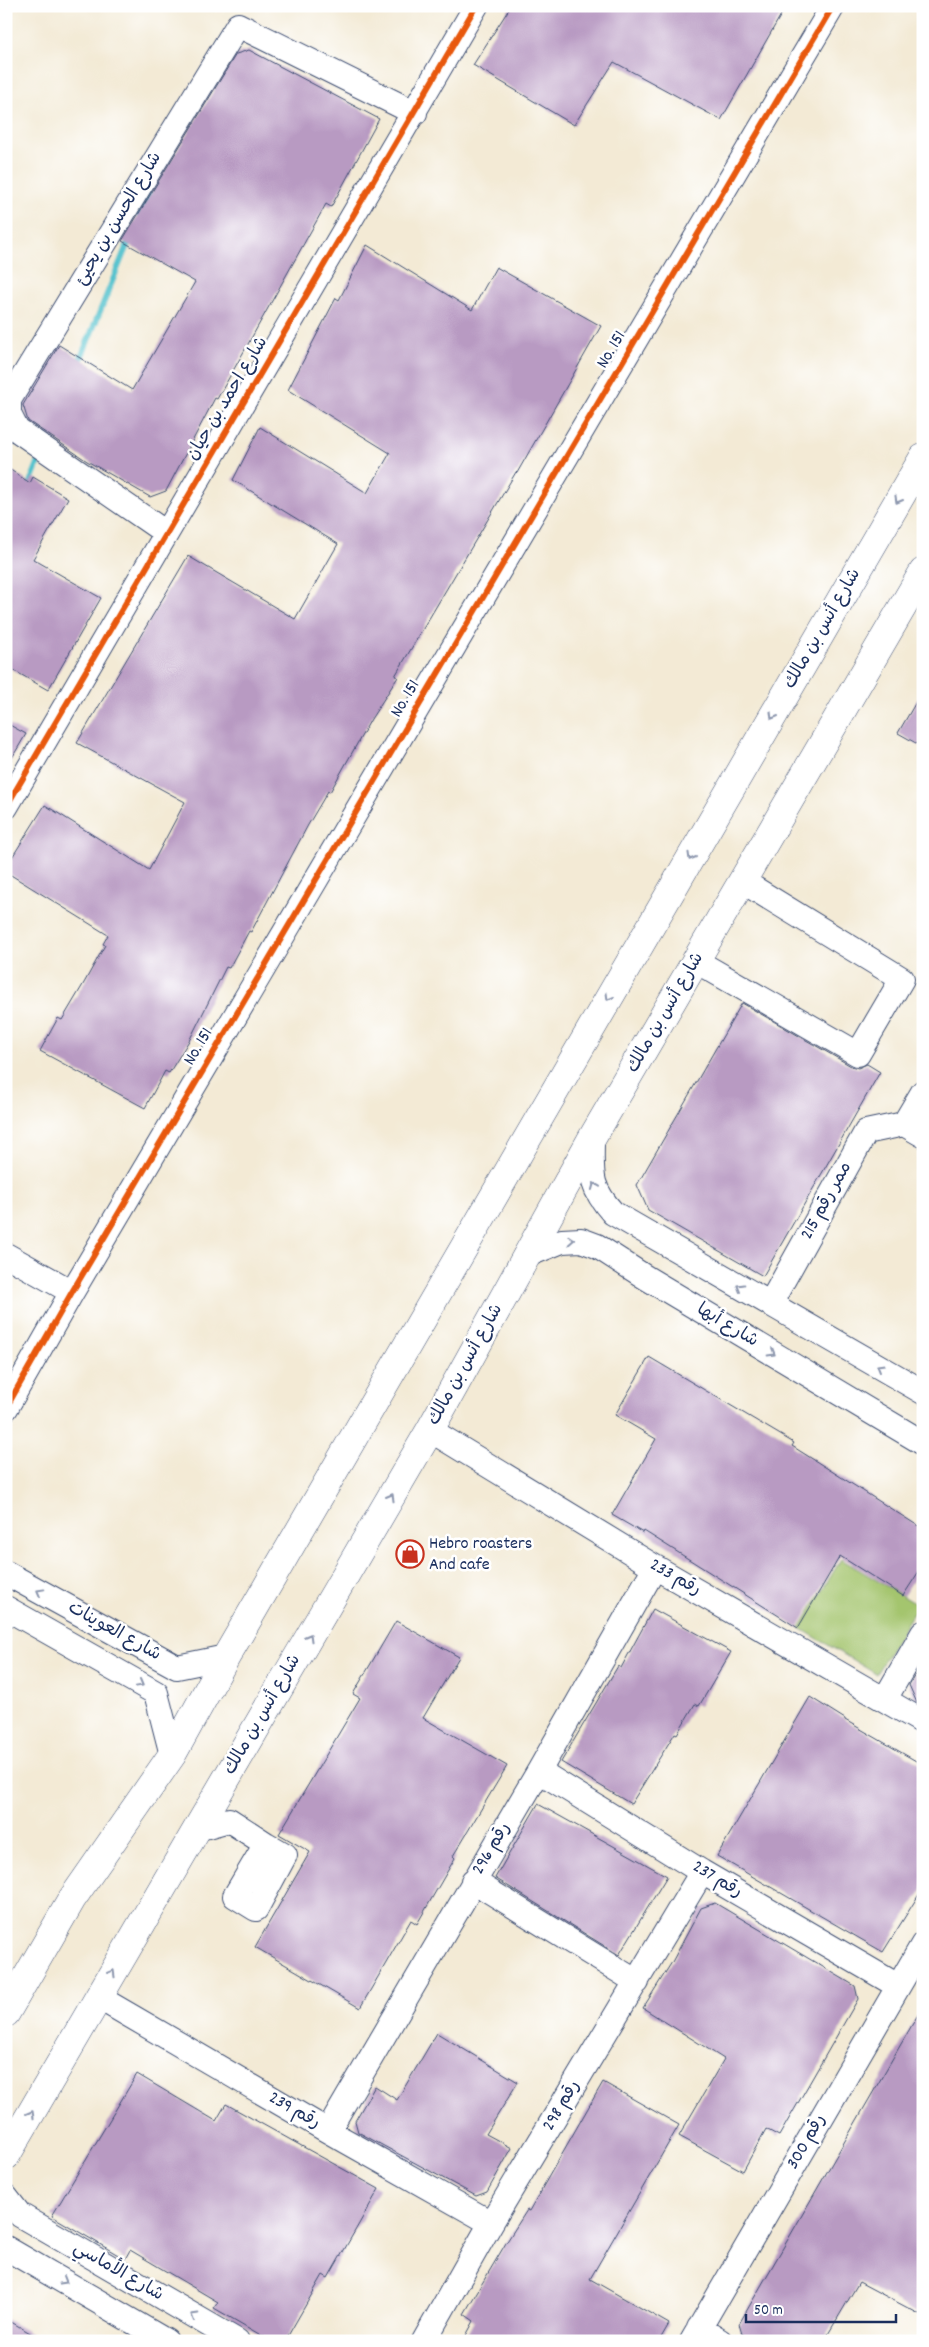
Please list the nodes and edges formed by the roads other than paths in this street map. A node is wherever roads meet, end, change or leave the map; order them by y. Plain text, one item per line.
1 (476, 6) edge
2 (833, 6) edge
3 (415, 114) junction
4 (923, 458) edge
5 (166, 533) junction
6 (923, 572) edge
7 (6, 807) edge
8 (742, 881) junction
9 (696, 961) junction
10 (923, 1092) edge
11 (914, 1130) edge
12 (592, 1138) junction
13 (641, 1231) junction
14 (6, 1254) edge
15 (525, 1256) junction
16 (622, 1262) junction
17 (72, 1292) junction
18 (770, 1304) junction
19 (923, 1392) edge
20 (6, 1408) edge
21 (430, 1430) junction
22 (921, 1436) edge
23 (655, 1567) junction
24 (6, 1573) edge
25 (6, 1608) edge
26 (105, 1629) junction
27 (923, 1633) edge
28 (226, 1657) junction
29 (94, 1659) junction
30 (885, 1700) junction
31 (923, 1722) edge
32 (172, 1754) junction
33 (539, 1771) junction
34 (196, 1829) junction
35 (266, 1844) dead end
36 (702, 1872) junction
37 (473, 1881) junction
38 (923, 1944) edge
39 (637, 1982) junction
40 (898, 1986) junction
41 (98, 1997) junction
42 (6, 2013) edge
43 (328, 2131) junction
44 (6, 2156) edge
45 (6, 2197) edge
46 (491, 2223) junction
47 (52, 2234) junction
48 (6, 2248) edge
49 (36, 2265) junction
50 (696, 2334) edge
51 (166, 2341) edge
52 (237, 2341) edge
53 (424, 2341) edge
54 (720, 2341) edge

1 - 3 street, شارع احمد بن حيان
2 - 17 street, No. 151
3 - 5 street, شارع احمد بن حيان
3 - 5 street, شارع الحسن بن يحيئ
4 -> 28 main road, شارع أنس بن مالك
5 - 7 street, شارع احمد بن حيان
6 - 8 main road, شارع أنس بن مالك
8 - 9 main road, شارع أنس بن مالك
8 - 9 street
9 - 12 main road, شارع أنس بن مالك
10 - 11 street
11 - 18 street, ممر رقم 215
13 -> 12 street
12 - 15 main road, شارع أنس بن مالك
13 - 16 street
18 -> 13 street
14 - 17 street
15 -> 16 street, شارع أبها
15 - 21 main road, شارع أنس بن مالك
16 -> 22 street, شارع أبها
17 - 20 street, No. 151
19 -> 18 street
21 - 23 street, رقم 233
34 -> 21 main road, شارع أنس بن مالك
23 - 30 street, رقم 233
23 - 33 street, رقم 296
26 -> 24 street, شارع العوينات
25 - 29 street, شارع العوينات
26 - 28 street, شارع العوينات
26 - 29 street
27 - 30 street
28 - 32 main road, شارع أنس بن مالك
29 -> 32 street, شارع العوينات
30 - 31 street, رقم 233
32 - 42 main road, شارع أنس بن مالك
33 - 36 street, رقم 237
33 - 37 street, رقم 296
34 - 35 street
41 -> 34 main road, شارع أنس بن مالك
36 - 39 street, رقم 298
36 - 40 street, رقم 237
37 - 39 street
37 - 43 street, رقم 296
38 - 40 street, رقم 300
39 - 46 street, رقم 298
40 - 50 street, رقم 300
41 - 43 street, رقم 239
44 -> 41 main road, شارع أنس بن مالك
43 - 46 street, رقم 239
45 - 47 street, شارع الأماسي
46 - 53 street, رقم 298
47 - 49 street
52 -> 47 street, شارع الأماسي
48 - 49 street, شارع الأماسي
49 -> 51 street, شارع الأماسي
50 - 54 street

